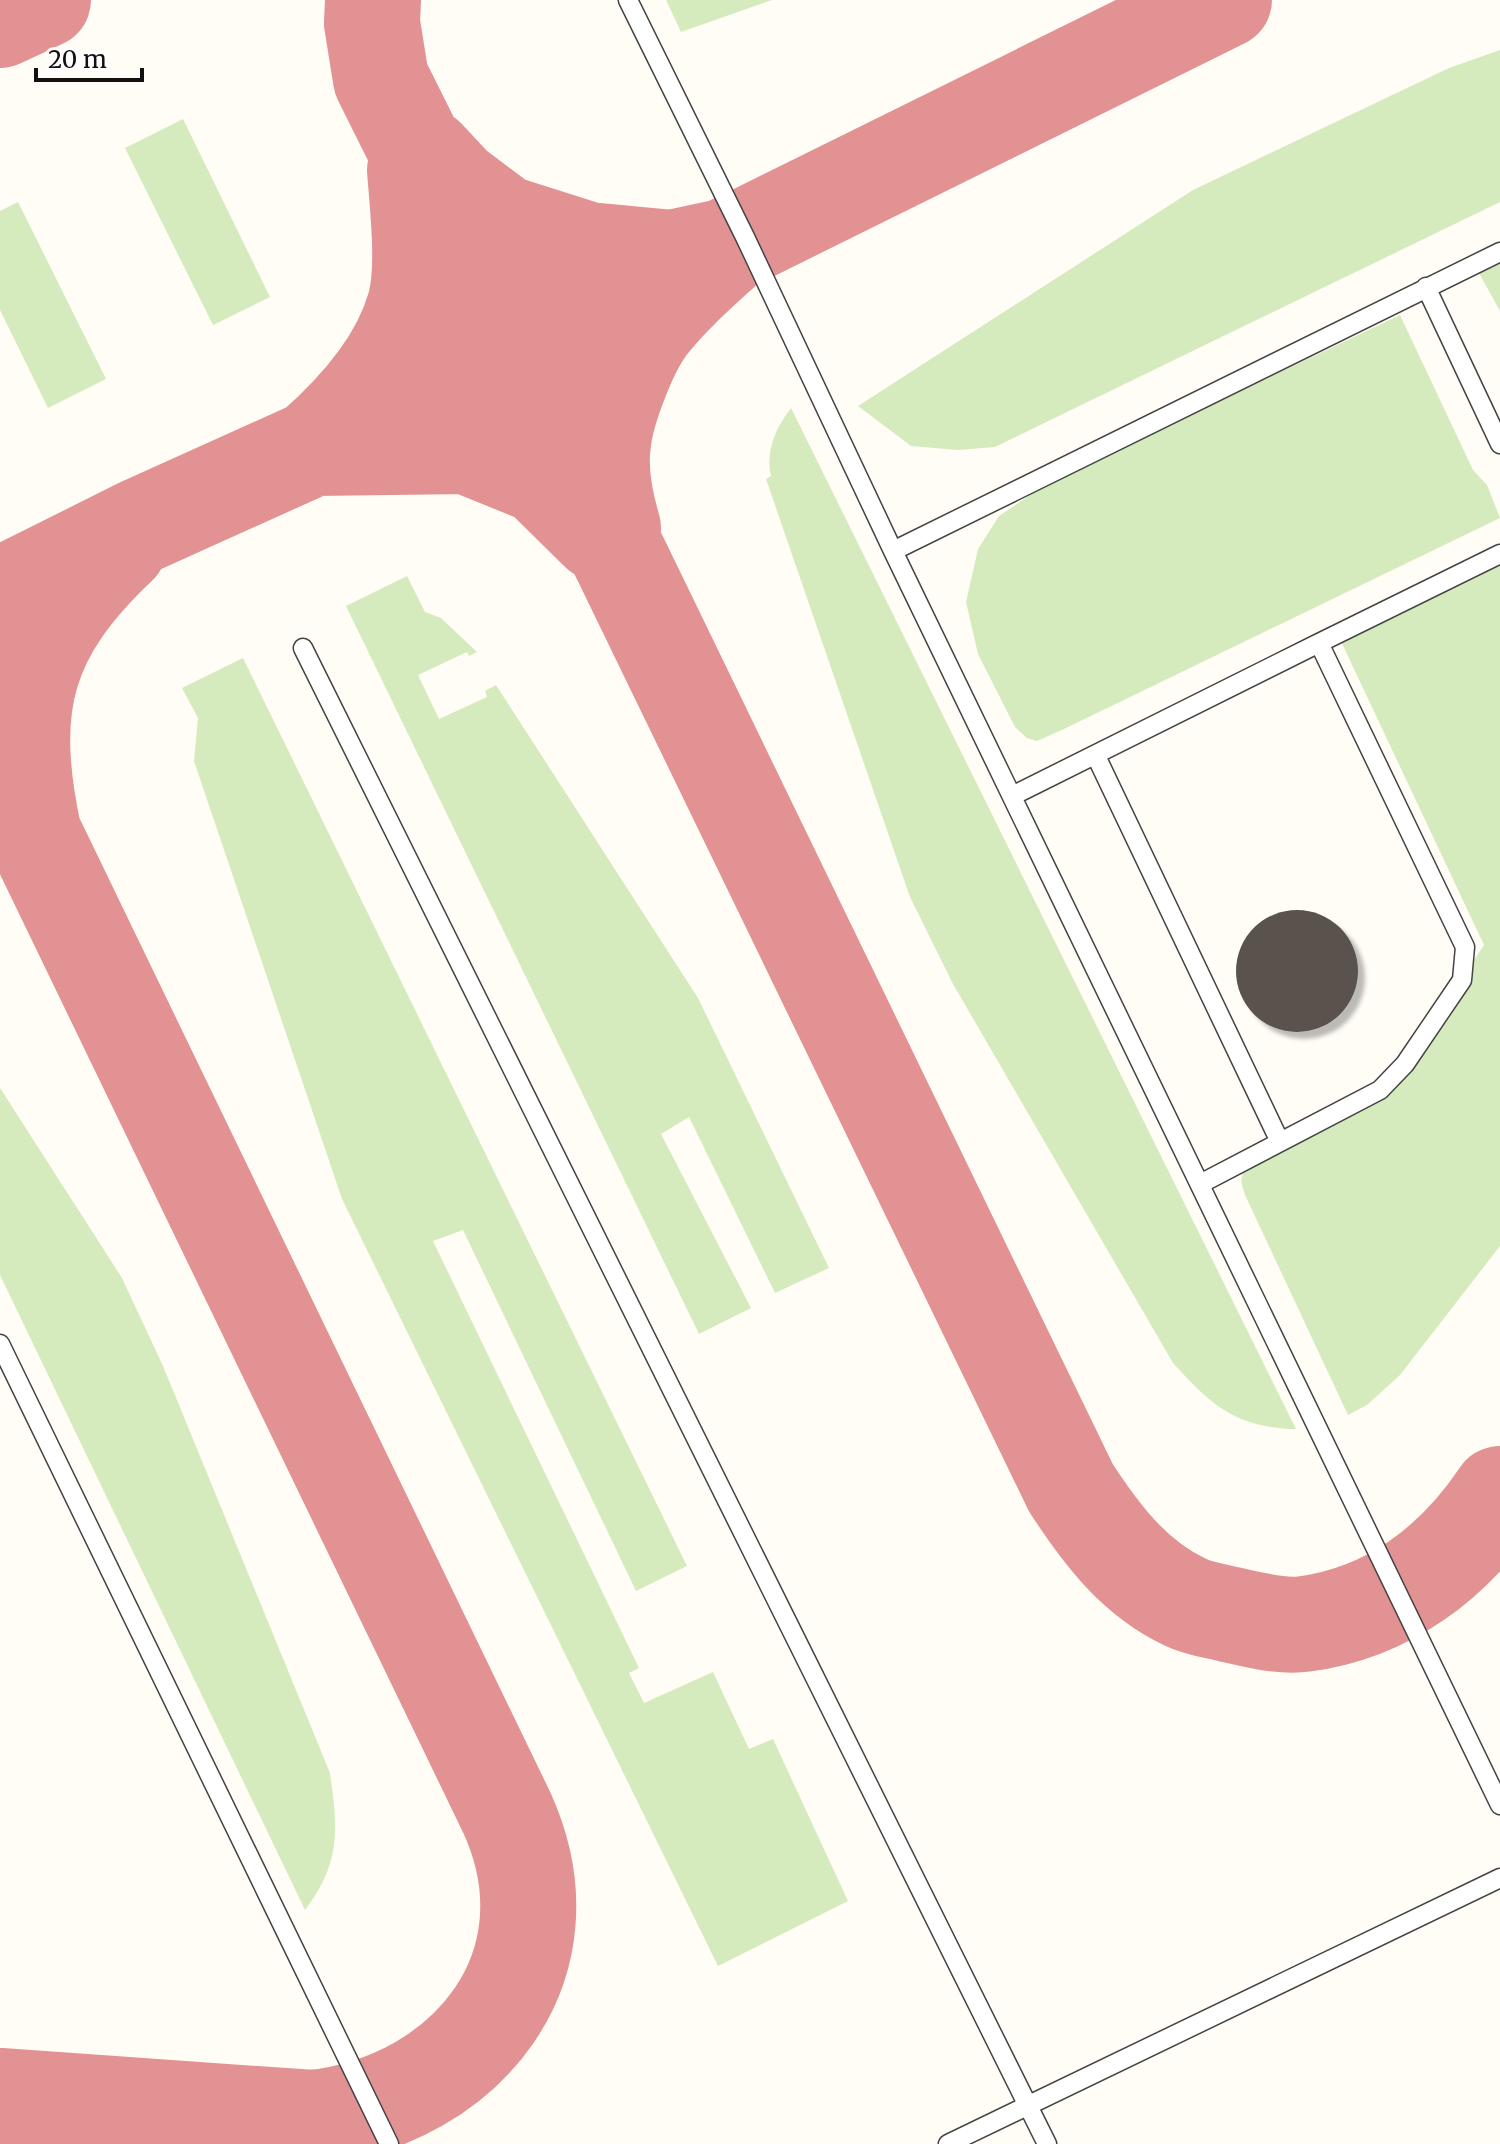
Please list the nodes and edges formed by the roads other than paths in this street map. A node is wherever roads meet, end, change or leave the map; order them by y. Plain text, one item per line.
1 (628, 0) edge
2 (1500, 252) edge
3 (1426, 287) junction
4 (1500, 444) edge
5 (893, 551) junction
6 (1500, 554) edge
7 (1319, 643) junction
8 (303, 648) dead end
9 (1096, 756) junction
10 (1014, 795) junction
11 (1280, 1142) junction
12 (1200, 1184) junction
13 (0, 1344) edge
14 (0, 1388) edge
15 (22, 1389) junction
16 (1500, 1805) edge
17 (1500, 1878) edge
18 (1029, 2104) junction
19 (389, 2144) edge
20 (948, 2144) edge
21 (1047, 2144) edge

1 - 5 lane
2 - 3 lane
3 - 4 lane
3 - 5 lane
5 - 10 lane
6 - 7 lane
7 - 9 lane
7 - 11 lane
8 - 18 lane
9 - 10 lane
9 - 11 lane
10 - 12 lane
11 - 12 lane
12 - 16 lane
13 - 15 lane
14 - 15 lane
15 - 19 lane
17 - 18 lane
18 - 20 lane
18 - 21 lane

